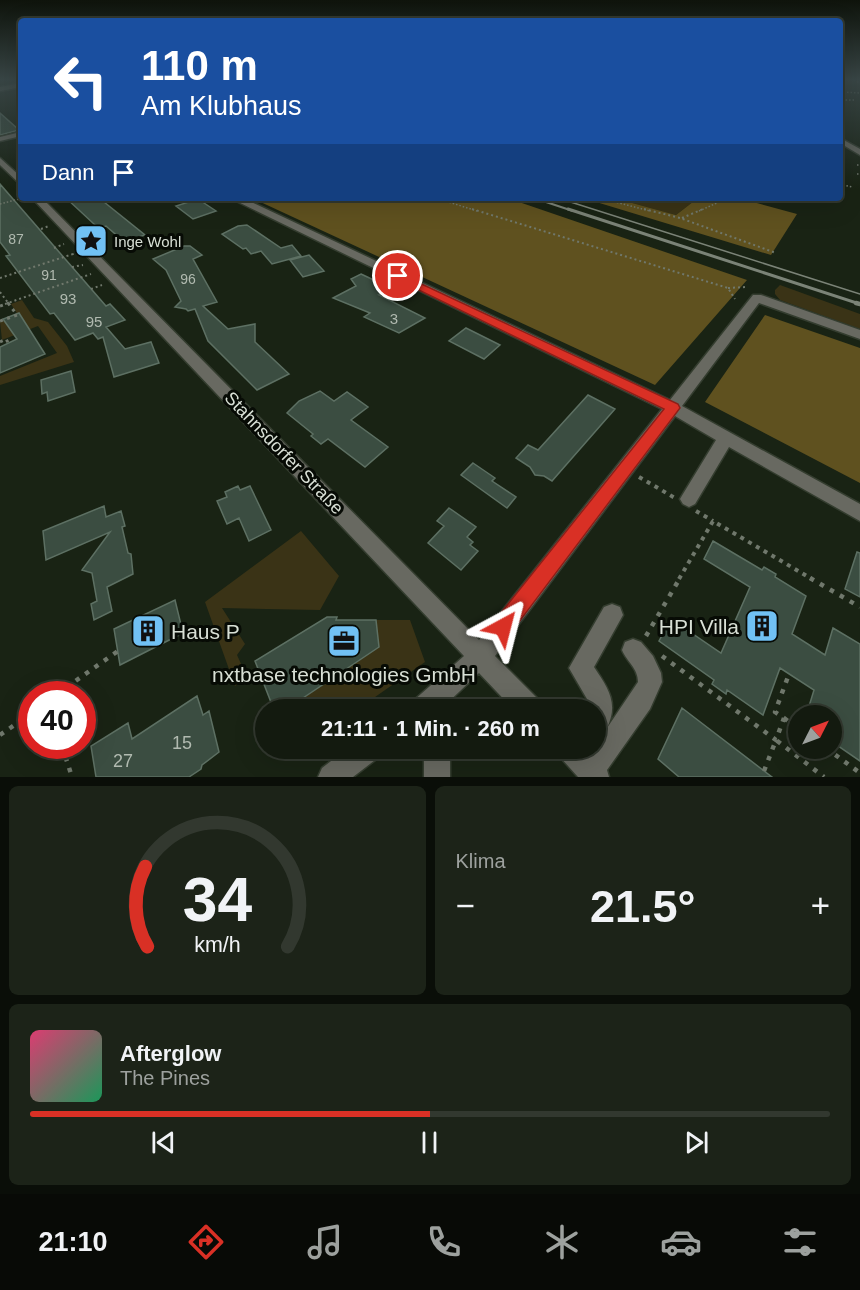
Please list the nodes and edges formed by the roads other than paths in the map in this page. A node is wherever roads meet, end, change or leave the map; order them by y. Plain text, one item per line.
1 (18, 135) edge
2 (0, 139) edge
3 (843, 142) edge
4 (858, 152) edge
5 (6, 163) edge
6 (18, 178) edge
7 (40, 201) edge
8 (241, 201) edge
9 (860, 335) edge
10 (673, 408) junction
11 (726, 438) junction
12 (689, 499) dead end
13 (860, 513) edge
14 (612, 615) road end
15 (640, 643) road end
16 (481, 656) junction
17 (439, 699) edge
18 (521, 699) edge
19 (600, 699) edge
20 (355, 759) edge
21 (437, 759) edge
22 (581, 760) edge
23 (331, 777) edge
24 (437, 777) edge

1 - 2 street
3 - 4 street
5 - 6 street
7 - 16 street, Stahnsdorfer Straße
8 - 10 street
9 - 10 street
10 - 11 street
10 - 16 street
11 - 12 street
11 - 13 street
14 - 19 street
15 - 22 street
16 - 17 street
16 - 18 street, Stahnsdorfer Straße
20 - 23 street
21 - 24 street

